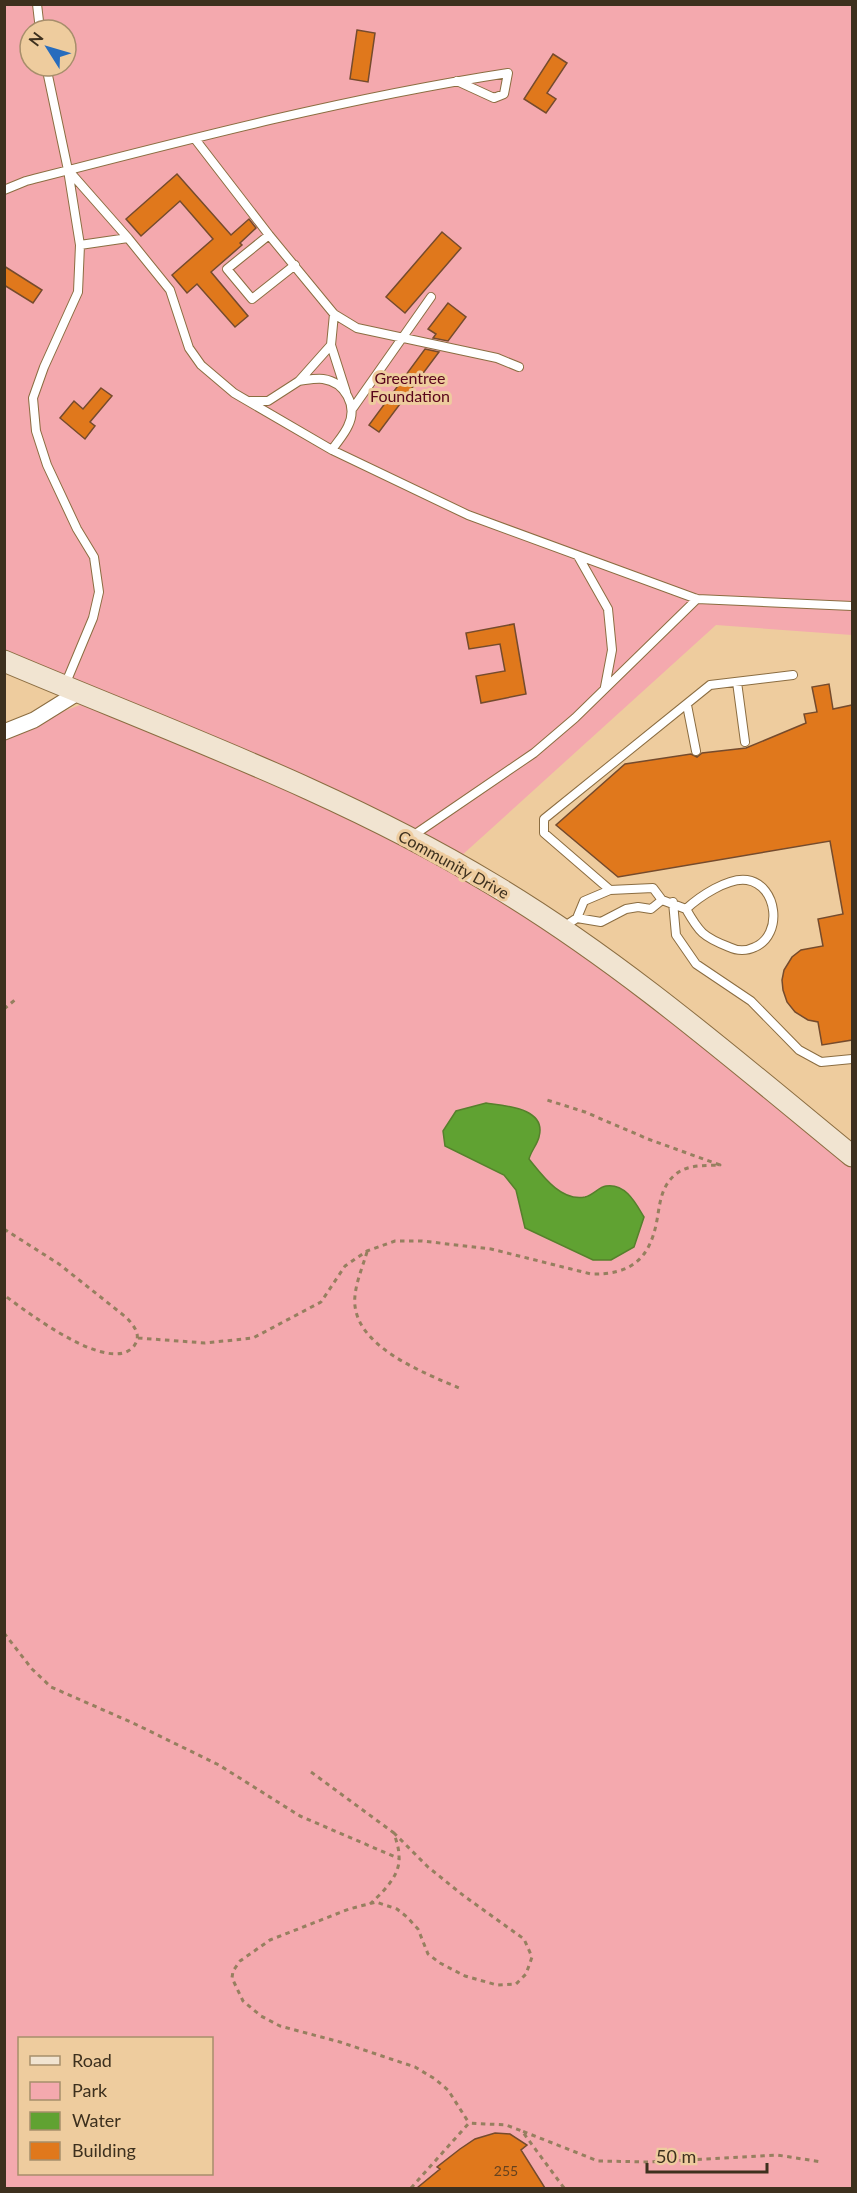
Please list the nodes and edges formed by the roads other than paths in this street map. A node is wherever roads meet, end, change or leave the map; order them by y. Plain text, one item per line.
1 (49, 78) edge
2 (457, 81) junction
3 (195, 139) junction
4 (68, 170) junction
5 (4, 190) edge
6 (269, 235) junction
7 (128, 238) junction
8 (80, 245) junction
9 (295, 265) junction
10 (431, 297) dead end
11 (334, 314) junction
12 (403, 338) junction
13 (331, 345) junction
14 (519, 367) dead end
15 (299, 381) junction
16 (346, 393) junction
17 (249, 401) junction
18 (353, 408) junction
19 (332, 450) junction
20 (578, 556) junction
21 (697, 599) junction
22 (852, 606) edge
23 (4, 661) edge
24 (793, 675) dead end
25 (737, 682) junction
26 (605, 688) junction
27 (72, 689) junction
28 (687, 705) junction
29 (4, 732) edge
30 (745, 742) dead end
31 (696, 751) dead end
32 (409, 838) junction
33 (610, 890) junction
34 (662, 900) junction
35 (673, 902) junction
36 (686, 909) junction
37 (569, 923) junction
38 (852, 1059) edge
39 (852, 1156) edge

1 - 4 lane
2 - 2 lane
2 - 3 lane
3 - 4 lane
3 - 6 lane
4 - 5 lane
4 - 7 lane
4 - 8 lane
6 - 9 lane
6 - 9 lane
7 - 8 lane
7 - 17 lane
8 - 27 lane
9 - 11 lane
10 - 12 lane
11 - 12 lane
11 - 13 lane
12 - 14 lane
12 - 18 lane
13 - 15 lane
13 - 16 lane
15 - 16 lane
15 - 17 lane
16 - 18 lane
17 - 19 lane
18 - 19 lane
19 - 20 lane
20 - 21 lane
20 - 26 lane
21 - 22 lane
21 - 26 lane
23 - 27 main road, Community Drive
24 - 25 lane
25 - 28 lane
25 - 30 lane
26 - 32 lane
27 - 29 street
27 - 32 main road, Community Drive
28 - 31 lane
28 - 33 lane
32 - 37 main road, Community Drive
33 - 34 lane
33 - 37 lane
34 - 35 lane
34 - 37 lane
35 - 36 lane
35 - 38 lane
36 - 36 lane
37 - 39 main road, Community Drive

